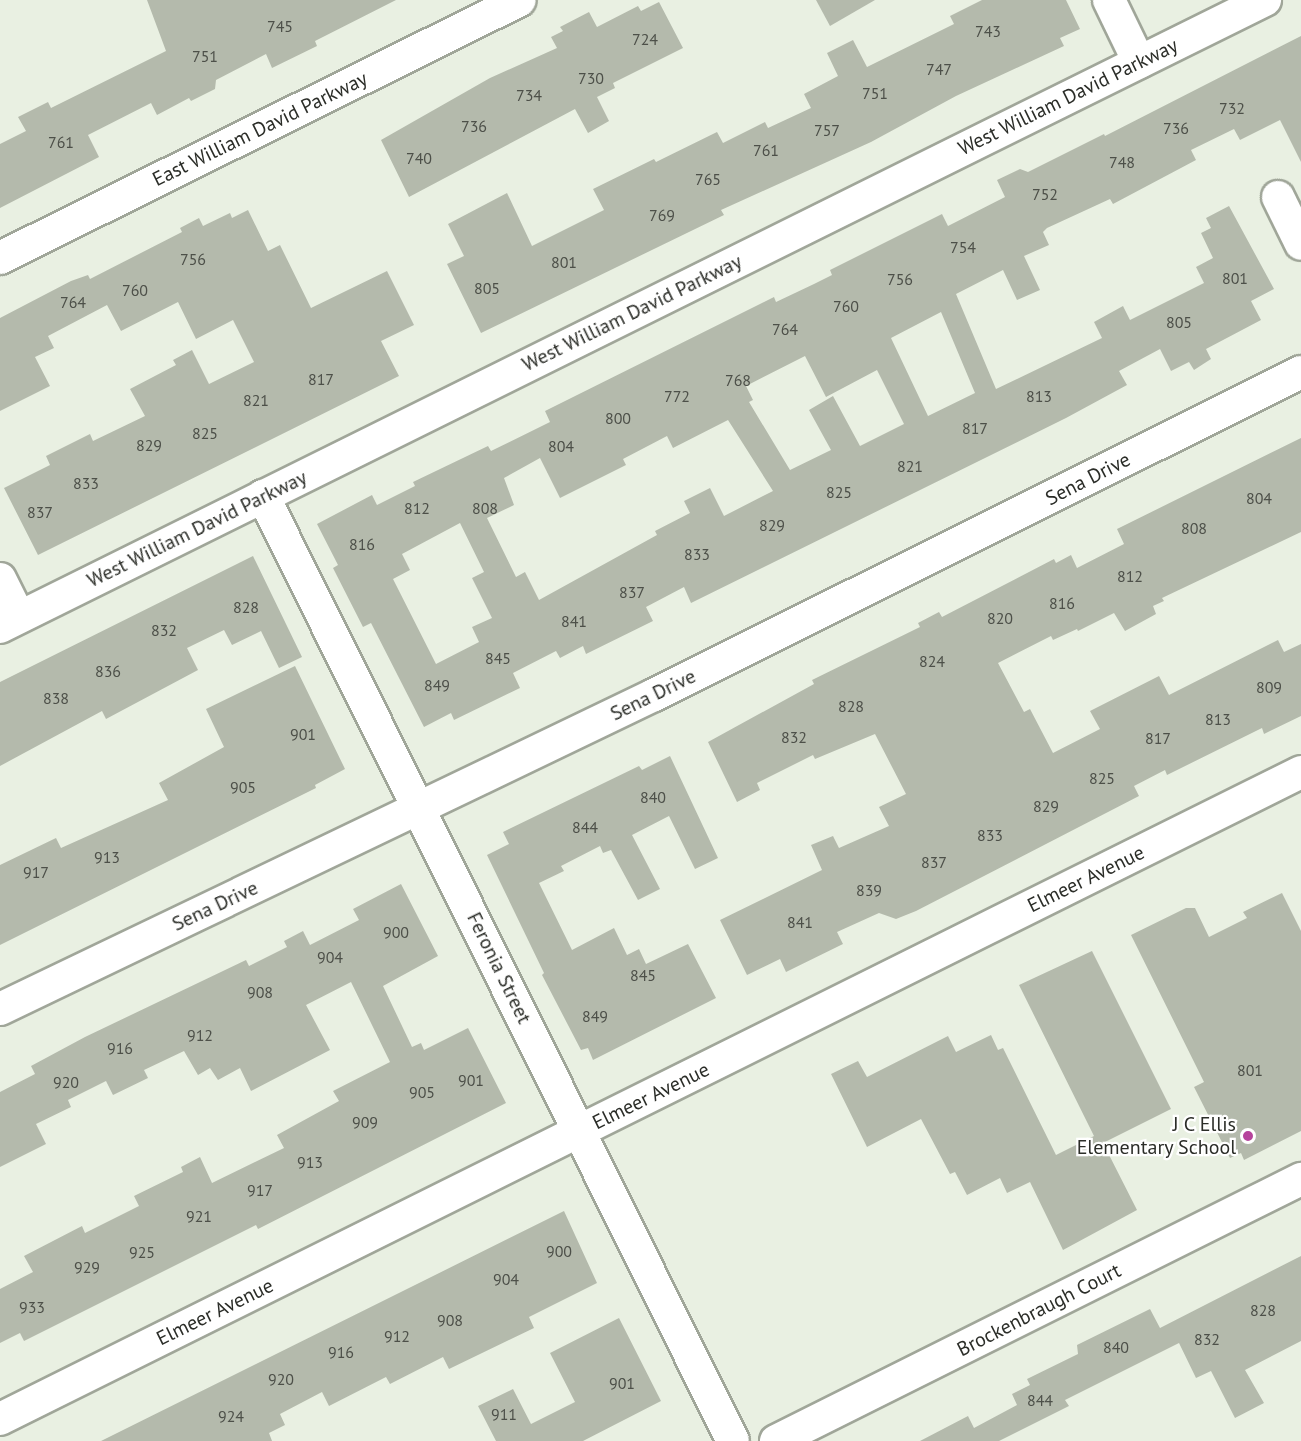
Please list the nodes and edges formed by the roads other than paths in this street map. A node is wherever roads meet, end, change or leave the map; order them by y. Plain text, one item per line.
1 (520, 0) edge
2 (1109, 0) edge
3 (1265, 0) edge
4 (1139, 62) junction
5 (1278, 197) dead end
6 (1301, 244) edge
7 (0, 258) edge
8 (1301, 372) edge
9 (263, 496) junction
10 (0, 579) edge
11 (9, 622) edge
12 (1301, 772) edge
13 (421, 809) junction
14 (0, 1009) edge
15 (580, 1132) junction
16 (1301, 1179) edge
17 (0, 1419) edge
18 (733, 1441) edge
19 (776, 1441) edge

1 - 7 street, East William David Parkway
2 - 4 street
3 - 4 street, West William David Parkway
4 - 9 street, West William David Parkway
5 - 6 street
8 - 13 street, Sena Drive
9 - 11 street, West William David Parkway
9 - 13 street, Feronia Street
10 - 11 street
12 - 15 street, Elmeer Avenue
13 - 14 street, Sena Drive
13 - 15 street, Feronia Street
15 - 17 street, Elmeer Avenue
15 - 18 street, Feronia Street
16 - 19 street, Brockenbraugh Court

